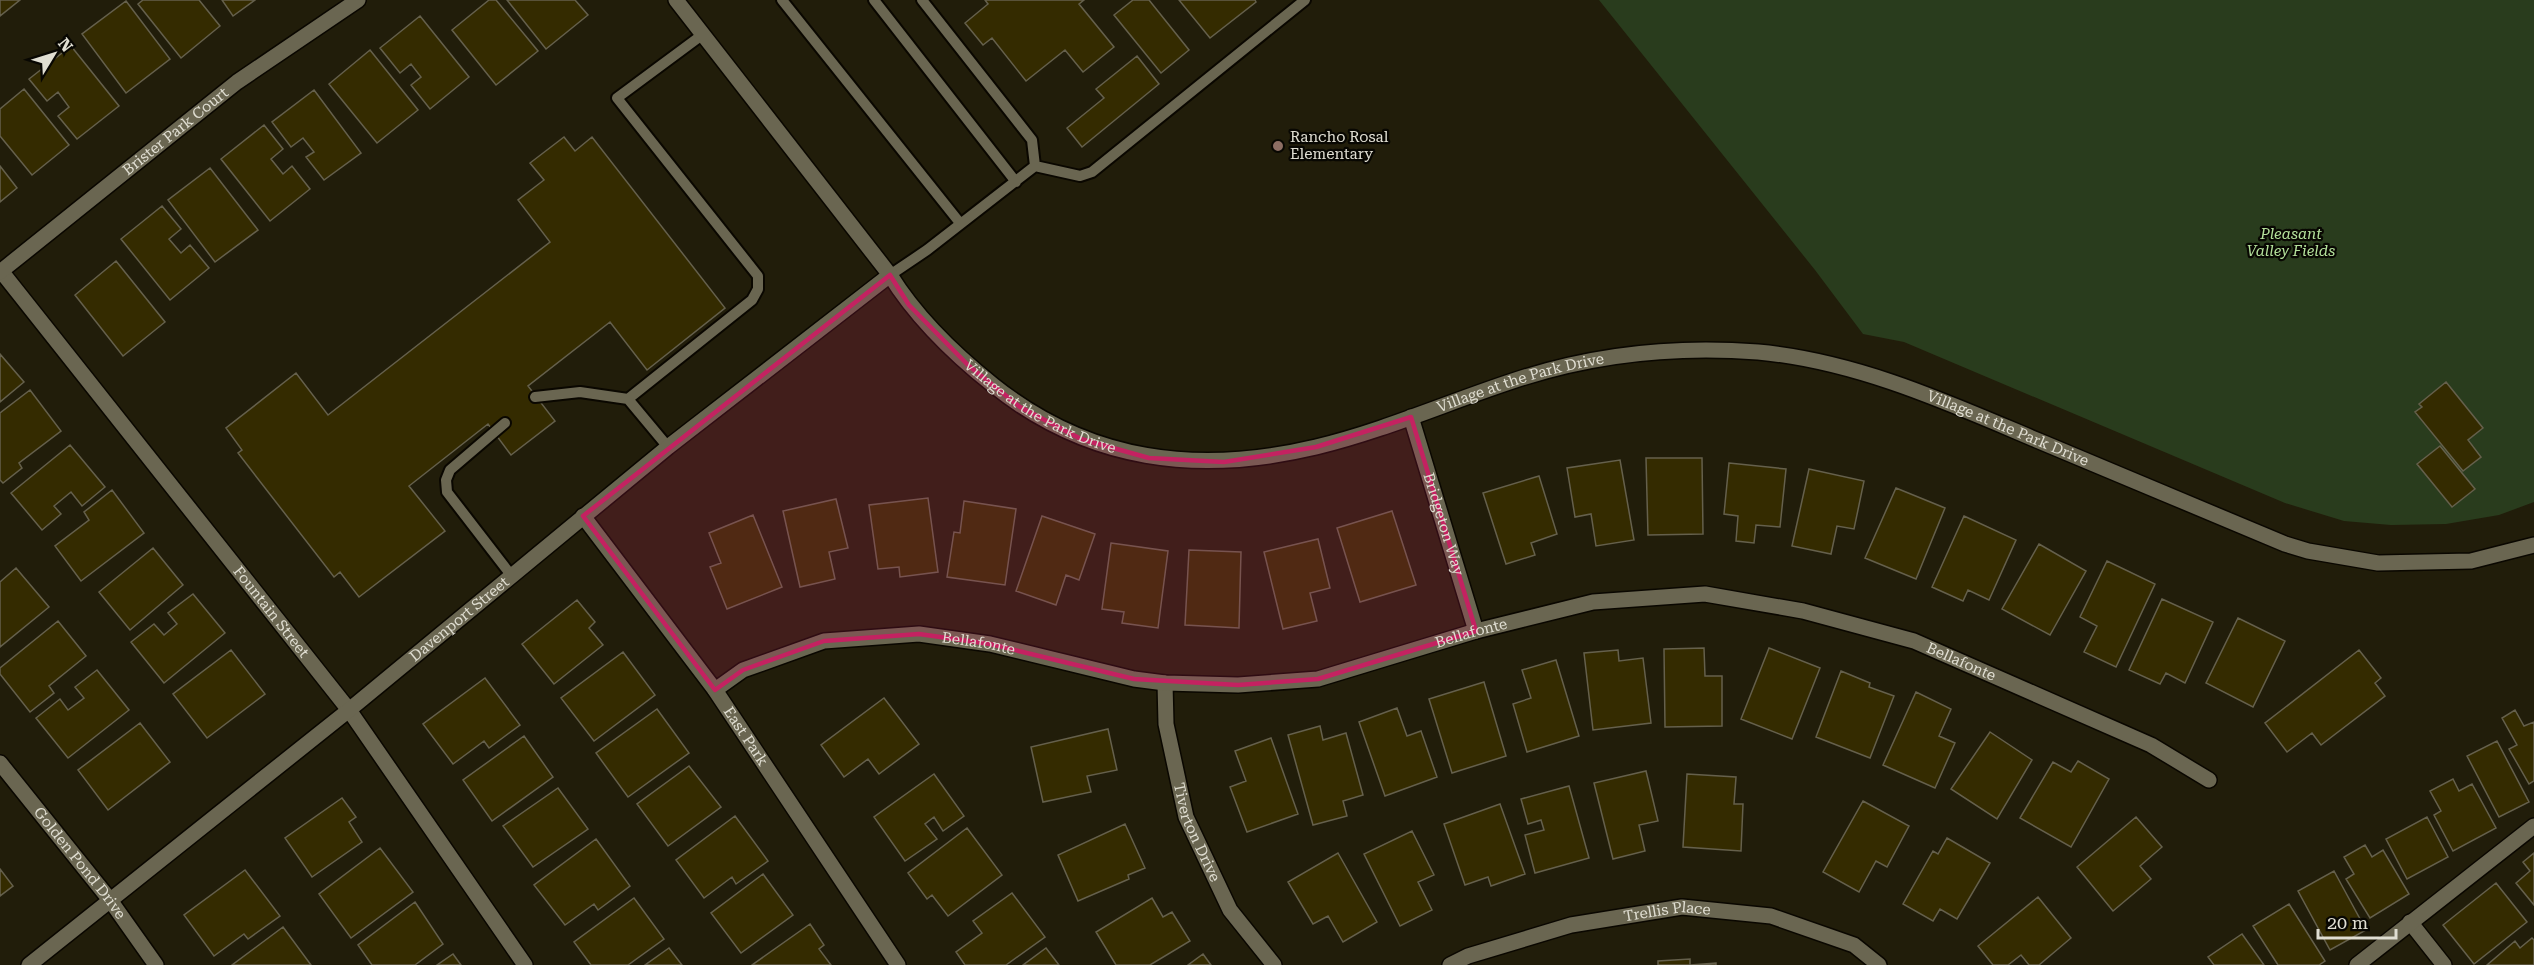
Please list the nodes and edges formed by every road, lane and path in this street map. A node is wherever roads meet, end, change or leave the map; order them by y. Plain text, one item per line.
1 (358, 0) edge
2 (676, 0) edge
3 (782, 0) edge
4 (874, 0) edge
5 (922, 0) edge
6 (1305, 0) edge
7 (702, 34) junction
8 (1035, 166) junction
9 (1016, 182) junction
10 (960, 223) junction
11 (1, 272) edge
12 (890, 275) junction
13 (535, 397) dead end
14 (628, 399) junction
15 (1411, 417) junction
16 (505, 423) dead end
17 (668, 447) junction
18 (583, 516) junction
19 (2534, 545) edge
20 (511, 575) junction
21 (1476, 632) junction
22 (1165, 683) junction
23 (716, 690) junction
24 (349, 710) junction
25 (0, 763) edge
26 (2209, 780) dead end
27 (2534, 826) edge
28 (110, 900) junction
29 (2410, 922) junction
30 (28, 965) edge
31 (156, 965) edge
32 (525, 965) edge
33 (898, 965) edge
34 (1274, 965) edge
35 (1450, 965) edge
36 (1879, 965) edge
37 (2358, 965) edge
38 (2445, 965) edge

1 - 11 street, Brister Park Court
2 - 7 street, Village at the Park Drive
3 - 10 lane
4 - 9 lane
5 - 8 lane
6 - 8 lane
7 - 12 street, Village at the Park Drive
7 - 14 lane
8 - 9 lane
9 - 10 lane
10 - 12 lane
11 - 24 street, Fountain Street
12 - 15 street, Village at the Park Drive
12 - 17 street, Davenport Street
13 - 14 lane
14 - 17 lane
15 - 19 street, Village at the Park Drive
15 - 21 street, Bridgeton Way
16 - 20 lane
17 - 18 street, Davenport Street
18 - 20 street, Davenport Street
18 - 23 street, East Park
20 - 24 street, Davenport Street
21 - 22 street, Bellafonte
21 - 26 street, Bellafonte
22 - 23 street, Bellafonte
22 - 34 street, Tiverton Drive
23 - 33 street, East Park
24 - 28 street, Davenport Street
24 - 32 street, Fountain Street
25 - 28 street, Golden Pond Drive
27 - 29 street
28 - 30 street, Davenport Street
28 - 31 street, Golden Pond Drive
29 - 37 street
29 - 38 street
35 - 36 street, Trellis Place

